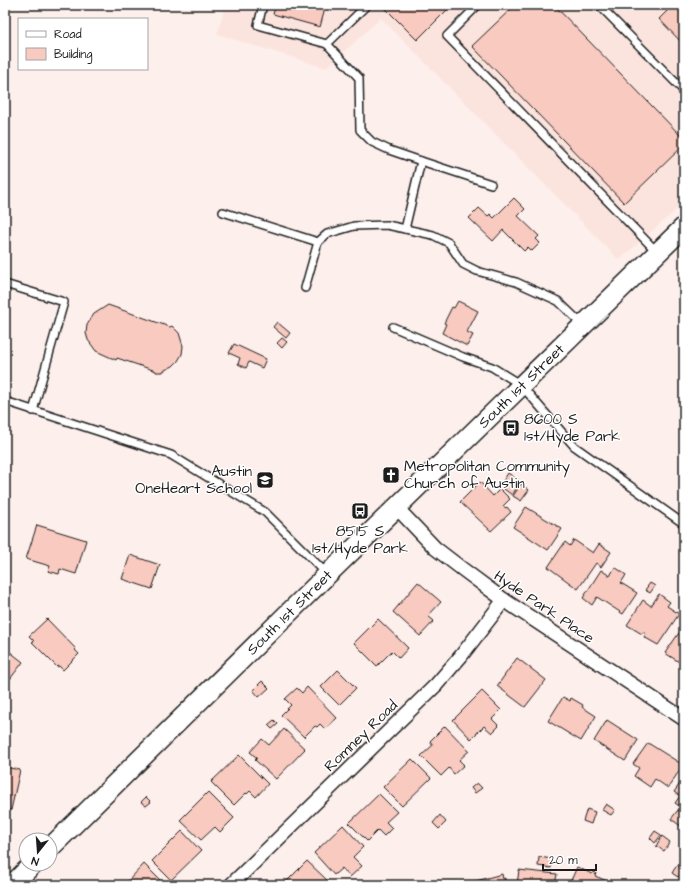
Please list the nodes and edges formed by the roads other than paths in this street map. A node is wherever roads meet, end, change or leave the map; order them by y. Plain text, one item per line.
1 (263, 5) edge
2 (367, 5) edge
3 (478, 5) edge
4 (599, 5) edge
5 (360, 8) edge
6 (327, 44) junction
7 (684, 91) edge
8 (421, 161) junction
9 (491, 184) dead end
10 (223, 212) dead end
11 (684, 227) edge
12 (405, 229) junction
13 (318, 242) junction
14 (658, 253) junction
15 (5, 284) edge
16 (305, 288) dead end
17 (583, 325) junction
18 (393, 327) dead end
19 (521, 385) junction
20 (5, 401) edge
21 (33, 411) junction
22 (397, 508) junction
23 (684, 524) edge
24 (327, 575) junction
25 (504, 600) junction
26 (684, 719) edge
27 (58, 840) edge
28 (25, 872) edge
29 (12, 885) edge
30 (231, 885) edge

1 - 6 lane
2 - 5 lane
3 - 14 lane
4 - 7 lane
5 - 6 lane
6 - 8 lane
8 - 9 lane
8 - 12 lane
10 - 13 lane
11 - 14 main road, South 1st Street
12 - 13 lane
12 - 17 lane
13 - 16 lane
14 - 17 main road, South 1st Street
15 - 21 lane
17 - 19 main road, South 1st Street
18 - 19 lane
19 - 22 main road, South 1st Street
19 - 23 lane
20 - 21 lane
21 - 24 lane
22 - 24 main road, South 1st Street
22 - 25 street, Hyde Park Place
24 - 27 main road, South 1st Street
25 - 26 street, Hyde Park Place
25 - 30 street, Romney Road
28 - 29 main road

